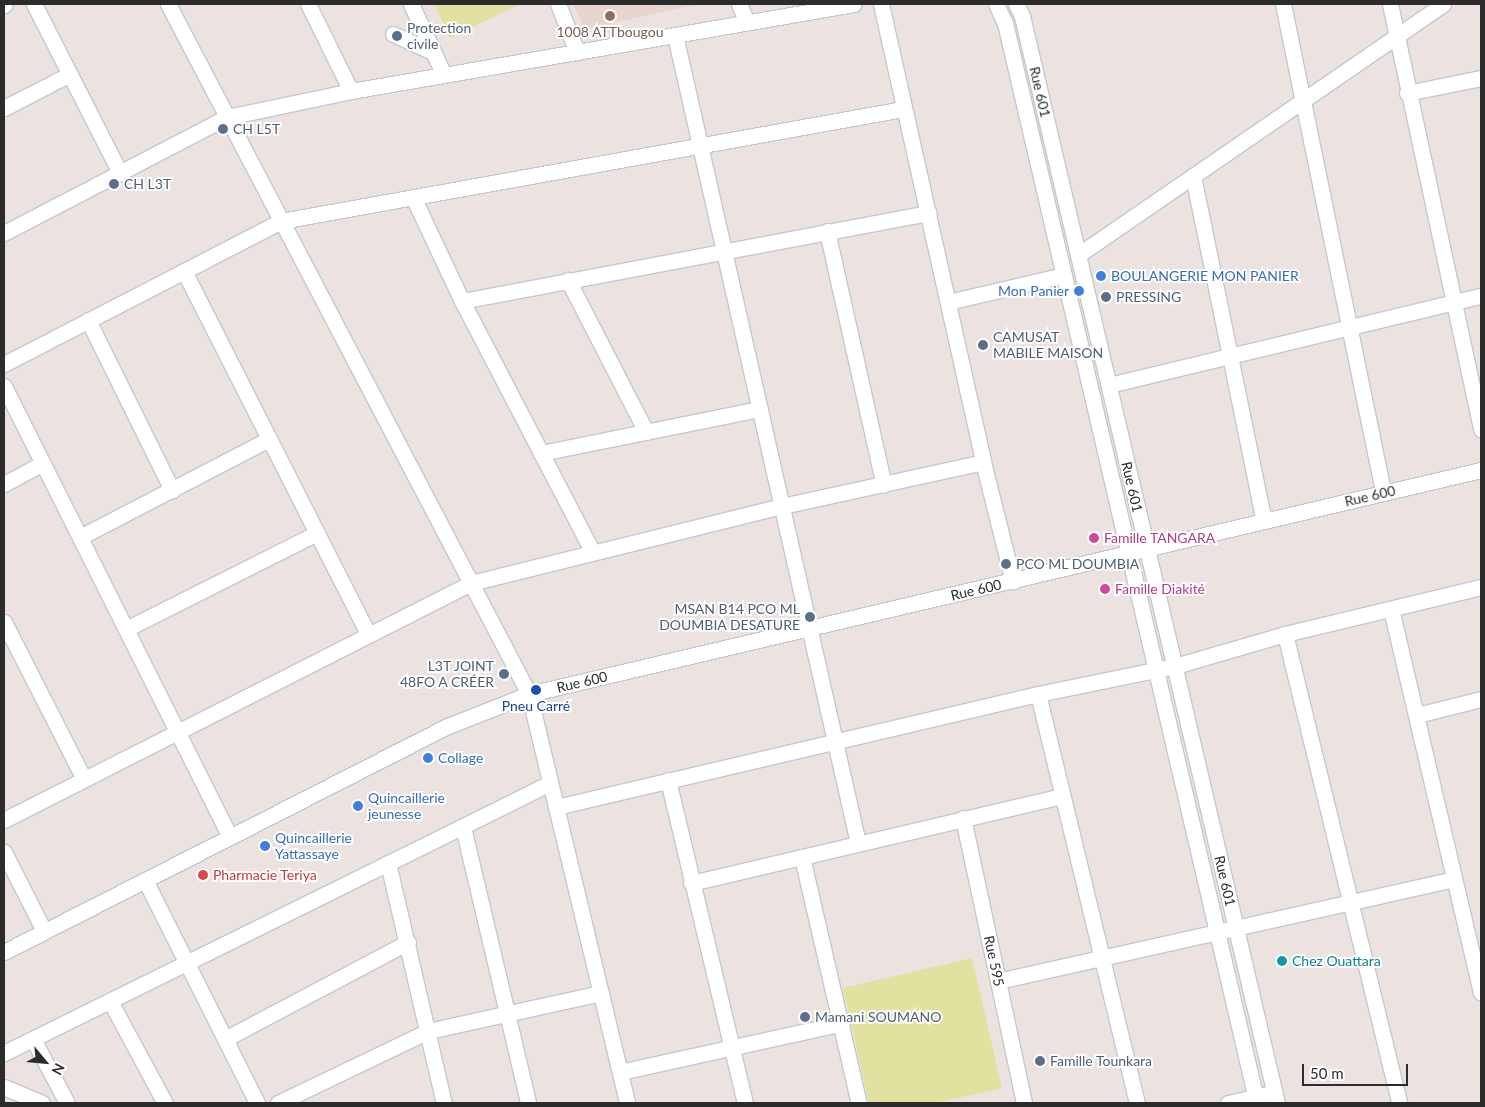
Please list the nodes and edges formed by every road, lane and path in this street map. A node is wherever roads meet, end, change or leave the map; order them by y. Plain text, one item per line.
1 (34, 4) edge
2 (168, 4) edge
3 (308, 4) edge
4 (411, 4) edge
5 (558, 4) edge
6 (739, 4) edge
7 (854, 4) edge
8 (881, 4) edge
9 (996, 4) edge
10 (1283, 4) edge
11 (1390, 4) edge
12 (1444, 4) edge
13 (1019, 10) edge
14 (748, 22) junction
15 (393, 34) dead end
16 (674, 35) junction
17 (1397, 36) junction
18 (433, 52) junction
19 (577, 52) junction
20 (70, 74) junction
21 (444, 75) junction
22 (1481, 78) edge
23 (351, 91) junction
24 (1407, 93) junction
25 (1304, 100) junction
26 (4, 108) edge
27 (903, 108) junction
28 (227, 117) junction
29 (700, 144) junction
30 (120, 173) junction
31 (1193, 176) junction
32 (414, 197) junction
33 (929, 213) junction
34 (281, 221) junction
35 (827, 231) junction
36 (4, 233) edge
37 (724, 249) junction
38 (1078, 254) junction
39 (184, 271) junction
40 (1064, 275) junction
41 (568, 280) junction
42 (1481, 296) edge
43 (462, 301) junction
44 (948, 302) junction
45 (1453, 302) junction
46 (88, 320) junction
47 (1348, 328) junction
48 (1229, 356) junction
49 (4, 364) edge
50 (1109, 385) junction
51 (4, 386) edge
52 (760, 409) junction
53 (1481, 429) edge
54 (646, 432) junction
55 (269, 440) junction
56 (541, 453) junction
57 (983, 462) junction
58 (43, 463) junction
59 (1481, 470) edge
60 (4, 484) edge
61 (884, 485) junction
62 (172, 490) junction
63 (1383, 493) junction
64 (782, 506) junction
65 (1264, 521) junction
66 (317, 533) junction
67 (80, 537) junction
68 (1147, 549) junction
69 (592, 551) junction
70 (1129, 554) junction
71 (1013, 581) junction
72 (471, 583) junction
73 (1481, 587) edge
74 (1391, 609) junction
75 (4, 622) edge
76 (126, 629) junction
77 (810, 630) junction
78 (1285, 634) junction
79 (369, 635) junction
80 (1174, 666) junction
81 (1156, 670) junction
82 (529, 694) junction
83 (1038, 694) junction
84 (1481, 699) edge
85 (1417, 715) junction
86 (178, 732) junction
87 (835, 741) junction
88 (84, 780) junction
89 (668, 780) junction
90 (550, 783) junction
91 (1061, 796) junction
92 (556, 807) junction
93 (964, 818) junction
94 (4, 820) edge
95 (463, 826) junction
96 (230, 837) junction
97 (858, 843) junction
98 (4, 852) edge
99 (802, 857) junction
100 (388, 863) junction
101 (1454, 878) junction
102 (144, 880) junction
103 (691, 883) junction
104 (1352, 902) junction
105 (1236, 927) junction
106 (44, 931) junction
107 (1217, 932) junction
108 (408, 942) junction
109 (4, 952) edge
110 (1101, 958) junction
111 (186, 963) junction
112 (998, 981) junction
113 (601, 993) junction
114 (1481, 993) edge
115 (110, 1000) junction
116 (508, 1013) junction
117 (842, 1023) junction
118 (428, 1031) junction
119 (33, 1039) junction
120 (225, 1039) junction
121 (732, 1047) junction
122 (4, 1053) edge
123 (620, 1072) junction
124 (4, 1087) edge
125 (1276, 1098) edge
126 (1256, 1100) edge
127 (42, 1103) edge
128 (67, 1103) edge
129 (165, 1103) edge
130 (257, 1103) edge
131 (278, 1103) edge
132 (444, 1103) edge
133 (528, 1103) edge
134 (628, 1103) edge
135 (745, 1103) edge
136 (859, 1103) edge
137 (1024, 1103) edge
138 (1137, 1103) edge
139 (1228, 1103) edge
140 (1400, 1103) edge

1 - 20 street
2 - 28 street
3 - 23 street
4 - 18 street
5 - 19 street
6 - 14 street
7 - 14 street
8 - 27 street
9 - 40 street, Rue 601
10 - 25 street
11 - 17 street
12 - 17 street
13 - 38 street, Rue 601
14 - 16 street
15 - 18 street
16 - 19 street
16 - 29 street
17 - 24 street
17 - 25 street
18 - 21 street
19 - 21 street
20 - 26 street
20 - 30 street
21 - 23 street
22 - 24 street
23 - 28 street
24 - 45 street
25 - 31 street
25 - 47 street
27 - 29 street
27 - 33 street
28 - 30 street
28 - 34 street
29 - 32 street
29 - 37 street
30 - 36 street
31 - 38 street
31 - 48 street
32 - 34 street
32 - 43 street
33 - 35 street
33 - 44 street
34 - 39 street
34 - 72 street
35 - 37 street
35 - 61 street
37 - 41 street
37 - 52 street
38 - 50 street, Rue 601
39 - 46 street
39 - 55 street
40 - 44 street
40 - 70 street, Rue 601
41 - 43 street
41 - 54 street
42 - 45 street
43 - 56 street
44 - 57 street
45 - 47 street
45 - 53 street
46 - 49 street
46 - 62 street
47 - 48 street
47 - 63 street
48 - 50 street
48 - 65 street
50 - 68 street, Rue 601
51 - 58 street
52 - 54 street
52 - 64 street
54 - 56 street
55 - 62 street
55 - 66 street
56 - 69 street
57 - 61 street
57 - 71 street
58 - 60 street
58 - 67 street
59 - 63 street, Rue 600
61 - 64 street
62 - 67 street
63 - 65 street, Rue 600
64 - 69 street
64 - 77 street
65 - 68 street, Rue 600
66 - 76 street
66 - 79 street
67 - 76 street
68 - 70 street, Rue 600
68 - 80 street, Rue 601
69 - 72 street
70 - 71 street, Rue 600
70 - 81 street, Rue 601
71 - 77 street, Rue 600
72 - 79 street
72 - 82 street
73 - 74 street
74 - 78 street
74 - 85 street
75 - 88 street
76 - 86 street
77 - 82 street, Rue 600
77 - 87 street
78 - 80 street
78 - 104 street
79 - 86 street
80 - 81 street
80 - 105 street, Rue 601
81 - 83 street
81 - 107 street, Rue 601
82 - 90 street
82 - 96 street, Rue 600
83 - 87 street
83 - 91 street
84 - 85 street
85 - 101 street
86 - 88 street
86 - 96 street
87 - 89 street
87 - 97 street
88 - 94 street
89 - 92 street
89 - 103 street
90 - 92 street
90 - 95 street
91 - 93 street
91 - 110 street
92 - 113 street
93 - 97 street
93 - 112 street, Rue 595
95 - 100 street
95 - 116 street
96 - 102 street, Rue 600
97 - 99 street
98 - 106 street
99 - 103 street
99 - 117 street
100 - 108 street
100 - 111 street
101 - 104 street
101 - 114 street
102 - 106 street, Rue 600
102 - 111 street
103 - 121 street
104 - 105 street
104 - 140 street
105 - 107 street
105 - 125 street, Rue 601
106 - 109 street, Rue 600
107 - 110 street
107 - 126 street, Rue 601
108 - 118 street
108 - 120 street
110 - 112 street
110 - 138 street
111 - 115 street
111 - 120 street
112 - 137 street, Rue 595
113 - 116 street
113 - 123 street
115 - 119 street
115 - 129 street
116 - 118 street
116 - 133 street
117 - 121 street
117 - 136 street
118 - 131 street
118 - 132 street
119 - 122 street
119 - 128 street
120 - 130 street
121 - 123 street
121 - 135 street
123 - 134 street
124 - 127 street
125 - 126 street
126 - 139 street

